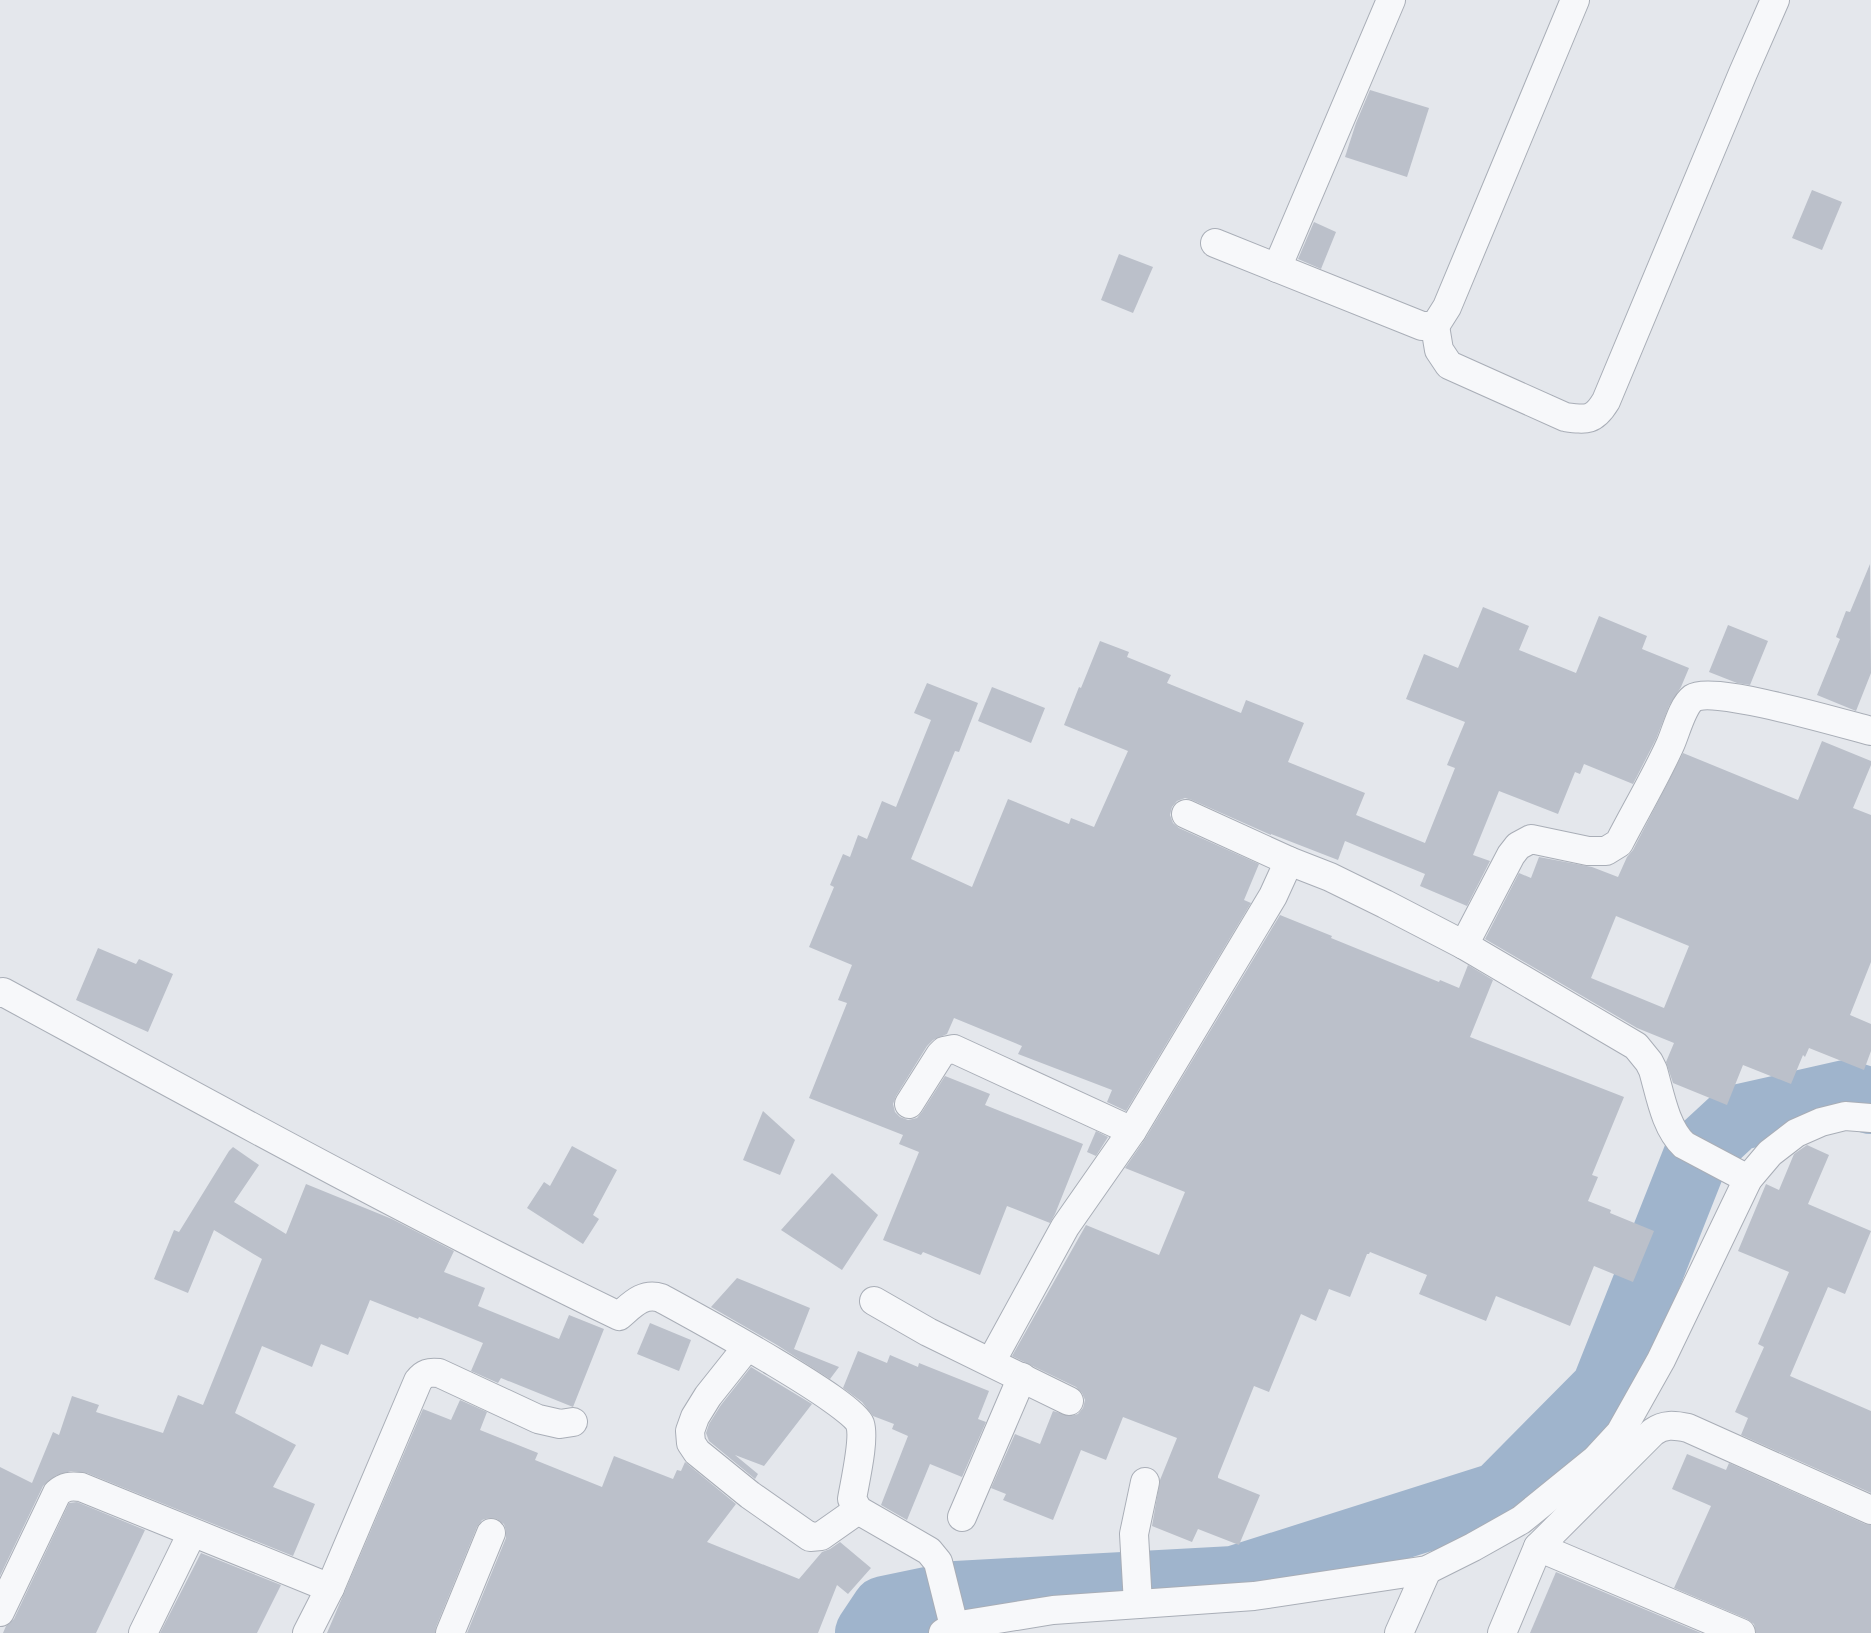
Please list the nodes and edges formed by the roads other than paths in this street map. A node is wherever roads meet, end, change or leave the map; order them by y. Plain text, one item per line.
1 (1390, 0) edge
2 (1574, 0) edge
3 (1775, 0) edge
4 (1215, 243) dead end
5 (1277, 268) junction
6 (1435, 326) junction
7 (1871, 731) edge
8 (1186, 814) dead end
9 (1288, 861) junction
10 (1464, 946) junction
11 (0, 993) edge
12 (908, 1104) dead end
13 (1871, 1118) edge
14 (1132, 1131) junction
15 (1748, 1179) junction
16 (874, 1301) dead end
17 (747, 1347) junction
18 (991, 1362) junction
19 (1022, 1378) junction
20 (1069, 1401) dead end
21 (573, 1422) dead end
22 (1145, 1482) dead end
23 (858, 1510) junction
24 (1871, 1510) edge
25 (962, 1517) dead end
26 (192, 1532) junction
27 (492, 1533) dead end
28 (1538, 1548) junction
29 (1427, 1570) junction
30 (330, 1588) junction
31 (1137, 1588) junction
32 (0, 1612) edge
33 (949, 1621) edge
34 (1049, 1622) edge
35 (143, 1633) edge
36 (307, 1633) edge
37 (450, 1633) edge
38 (1399, 1633) edge
39 (1502, 1633) edge
40 (1741, 1633) edge

1 - 5 street
2 - 6 street
3 - 6 street
4 - 5 street
5 - 6 street
7 - 10 street
8 - 9 street
9 - 10 street
9 - 14 street
10 - 15 street
11 - 17 street
12 - 14 street
13 - 15 street
14 - 18 street
15 - 29 street
16 - 18 street
17 - 23 street
17 - 23 street
18 - 19 street
19 - 20 street
19 - 25 street
21 - 30 street
22 - 31 street
23 - 33 street
24 - 28 street
26 - 30 street
26 - 32 street
26 - 35 street
27 - 37 street
28 - 39 street
28 - 40 street
29 - 31 street
29 - 38 street
30 - 36 street
31 - 34 street
33 - 34 street

